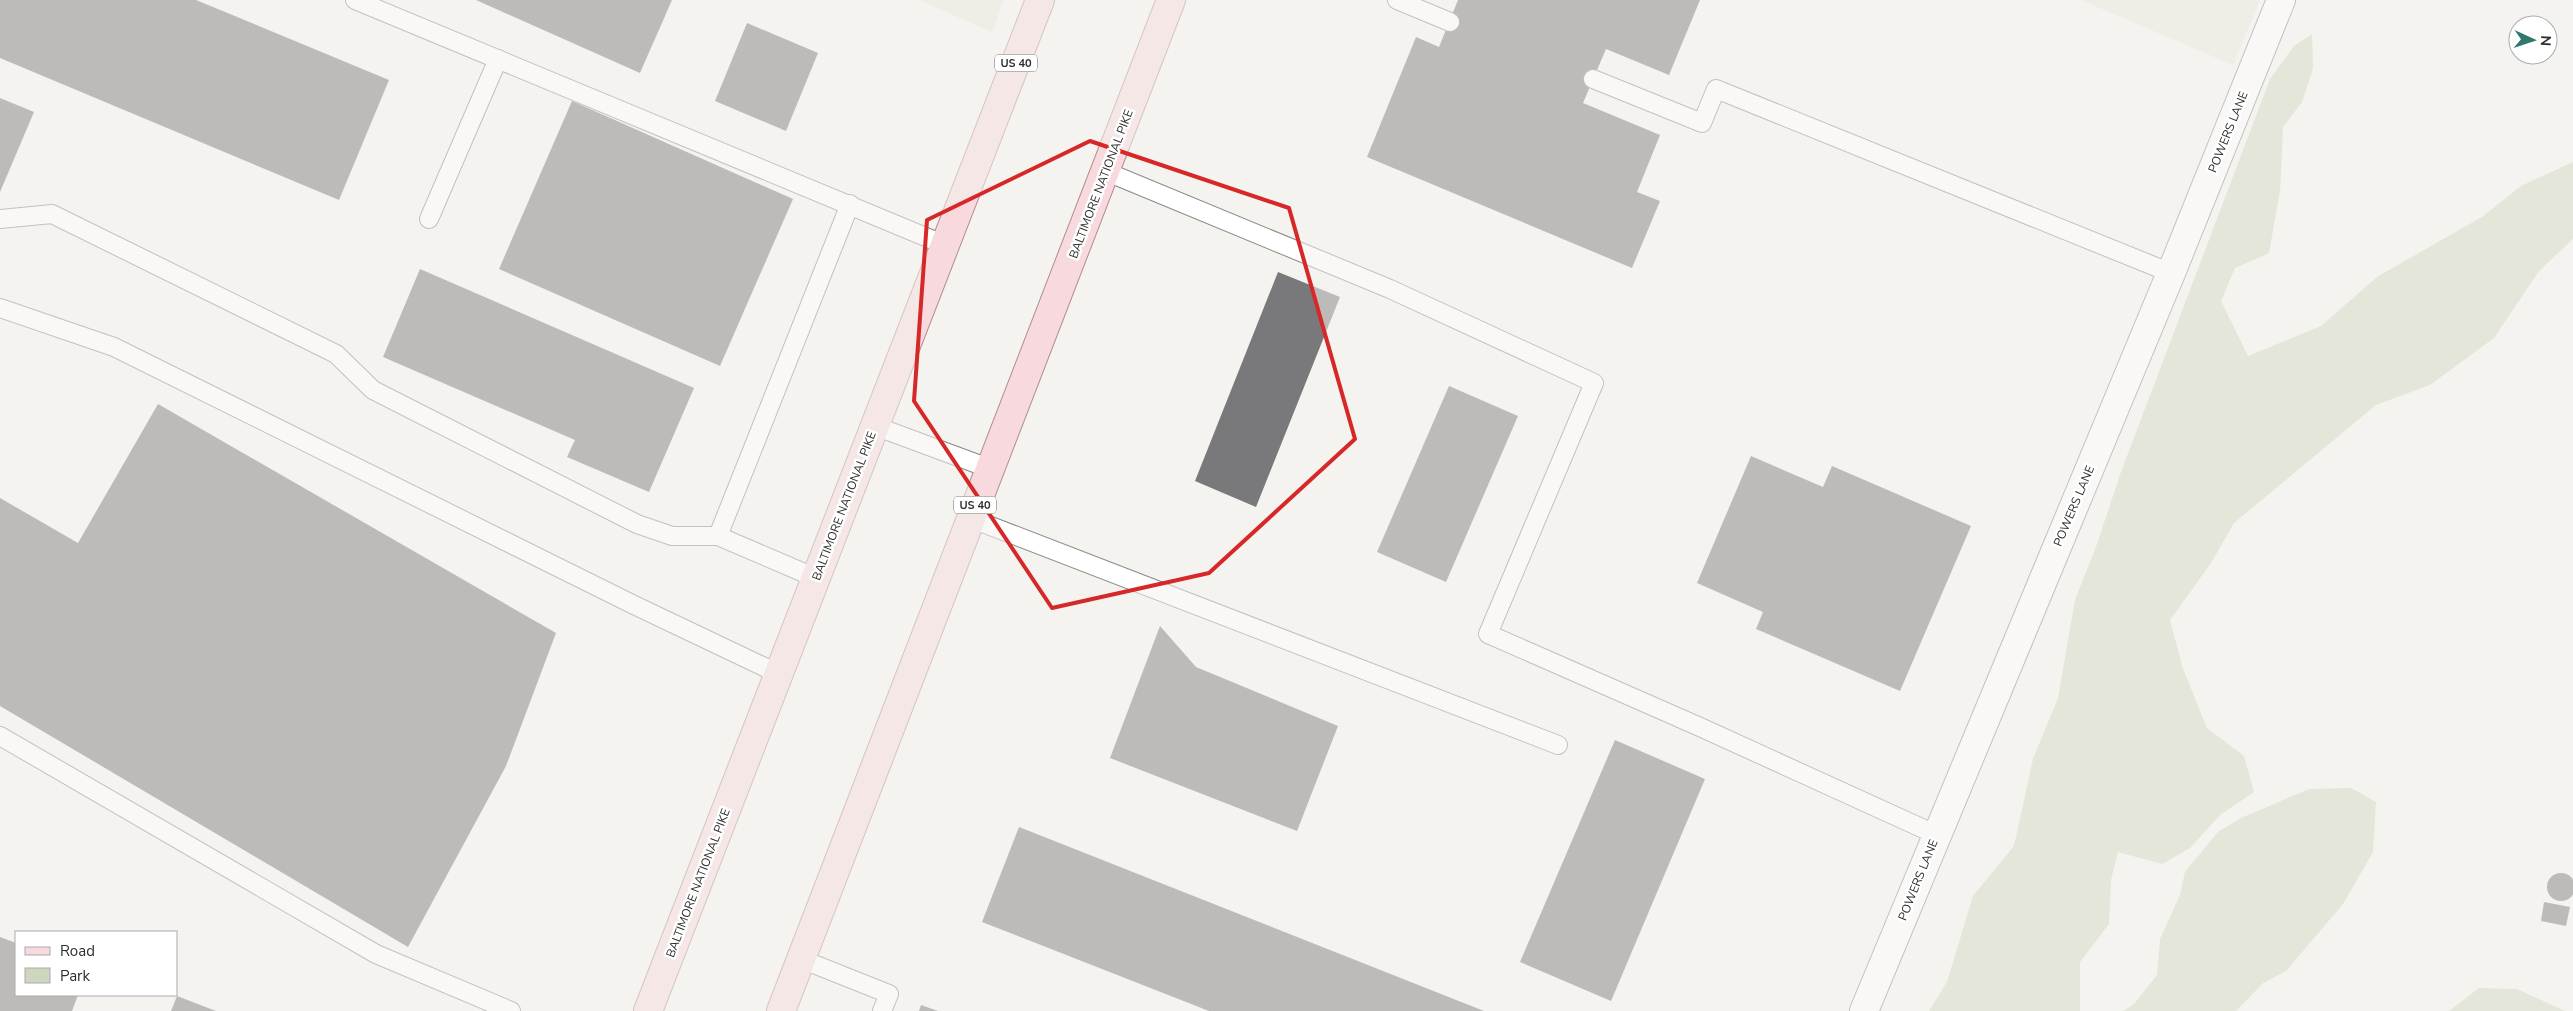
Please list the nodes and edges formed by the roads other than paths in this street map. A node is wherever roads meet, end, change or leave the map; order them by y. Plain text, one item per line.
1 (355, 0) edge
2 (1040, 0) edge
3 (1171, 0) edge
4 (1397, 0) edge
5 (2281, 0) edge
6 (1450, 22) dead end
7 (498, 59) junction
8 (1593, 79) dead end
9 (1107, 172) junction
10 (850, 204) junction
11 (0, 219) edge
12 (429, 219) dead end
13 (945, 245) junction
14 (2172, 273) junction
15 (0, 308) edge
16 (875, 426) junction
17 (991, 469) junction
18 (970, 518) junction
19 (718, 536) junction
20 (816, 578) junction
21 (779, 674) junction
22 (0, 736) edge
23 (1558, 745) dead end
24 (1937, 835) junction
25 (801, 960) junction
26 (511, 1011) edge
27 (648, 1011) edge
28 (781, 1011) edge
29 (882, 1011) edge
30 (1864, 1011) edge

1 - 7 lane
2 - 13 main road, BALTIMORE NATIONAL PIKE / US 40
3 - 9 main road, BALTIMORE NATIONAL PIKE / US 40
4 - 6 lane
5 - 14 street, POWERS LANE
7 - 10 lane
7 - 12 lane
8 - 14 lane
9 - 17 main road, BALTIMORE NATIONAL PIKE / US 40
9 - 24 lane
10 - 13 lane
10 - 19 lane
11 - 19 lane
13 - 16 main road, BALTIMORE NATIONAL PIKE / US 40
14 - 24 street, POWERS LANE
15 - 21 lane
16 - 17 lane
16 - 20 main road, BALTIMORE NATIONAL PIKE / US 40
17 - 18 main road, BALTIMORE NATIONAL PIKE / US 40
18 - 23 lane
18 - 25 main road, BALTIMORE NATIONAL PIKE / US 40
19 - 20 lane
20 - 21 main road, BALTIMORE NATIONAL PIKE / US 40
21 - 27 main road, BALTIMORE NATIONAL PIKE / US 40
22 - 26 lane
24 - 30 street, POWERS LANE
25 - 28 main road, BALTIMORE NATIONAL PIKE / US 40
25 - 29 lane

